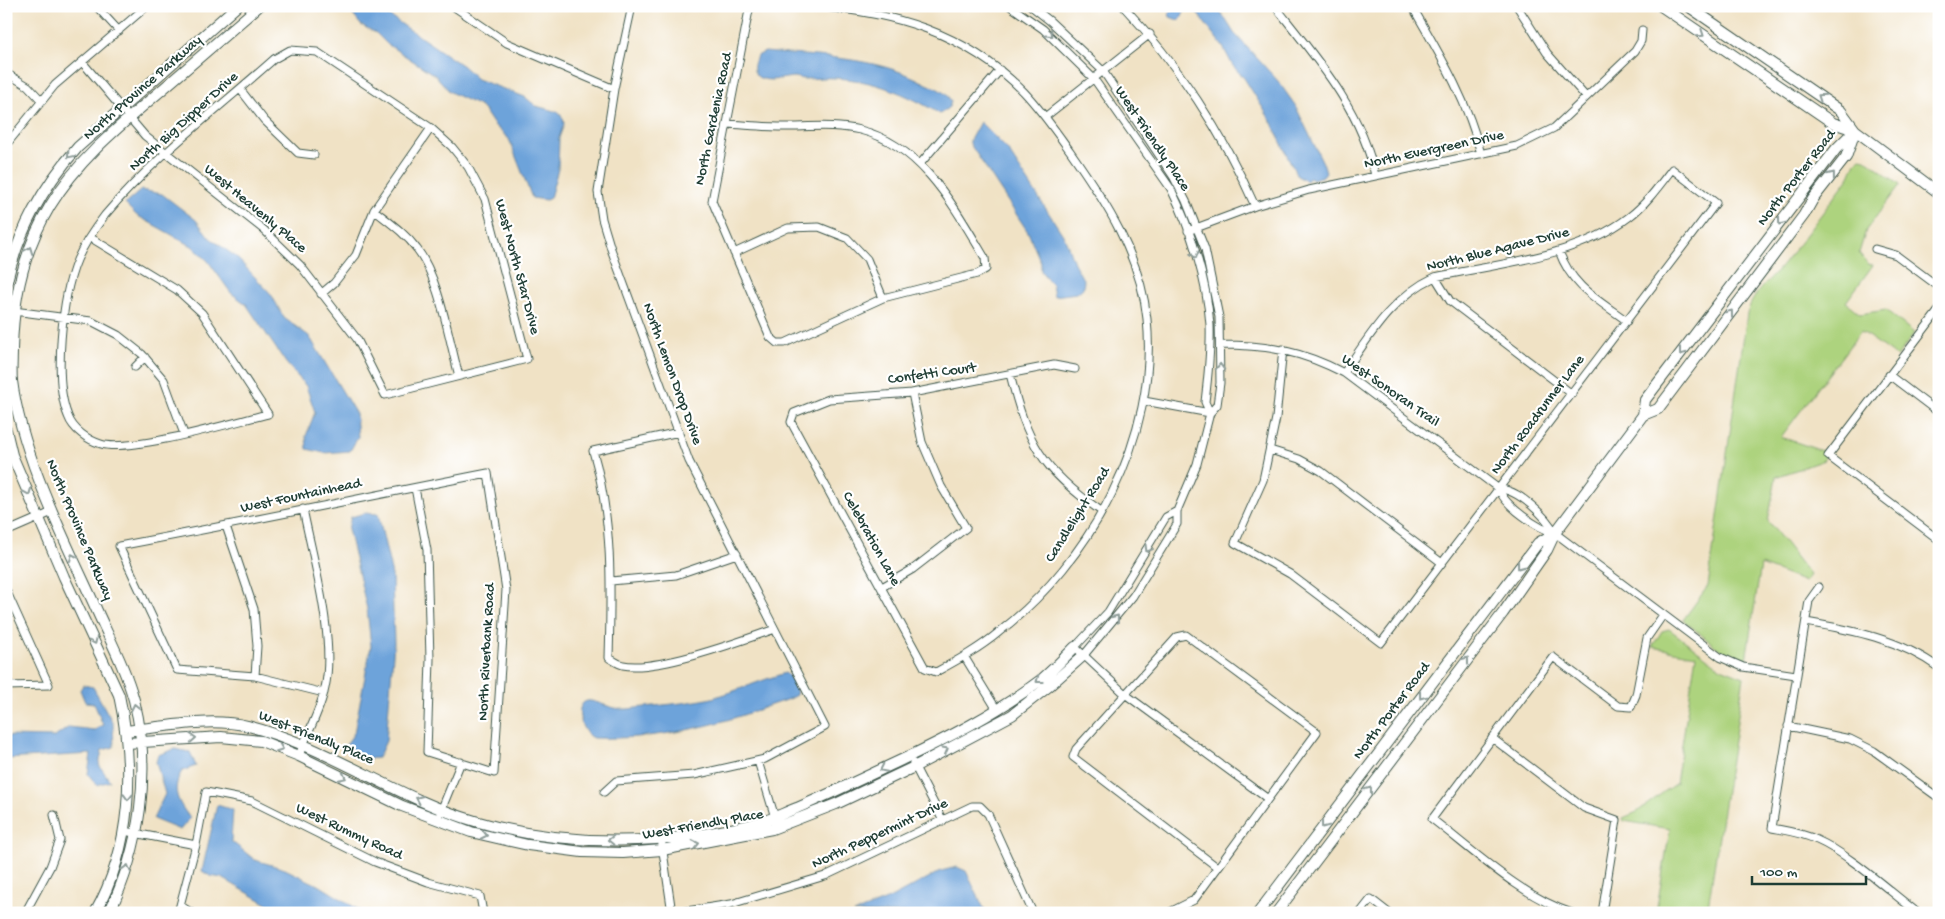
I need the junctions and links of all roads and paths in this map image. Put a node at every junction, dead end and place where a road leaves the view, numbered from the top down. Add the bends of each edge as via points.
1 (96, 6) edge
2 (147, 6) edge
3 (237, 6) edge
4 (259, 6) edge
5 (452, 6) edge
6 (632, 6) edge
7 (753, 6) edge
8 (812, 6) edge
9 (1010, 6) edge
10 (1031, 6) edge
11 (1123, 6) edge
12 (1275, 6) edge
13 (1412, 6) edge
14 (1517, 6) edge
15 (1661, 6) edge
16 (1688, 6) edge
17 (837, 7) edge
18 (1642, 30) dead end
19 (120, 31) junction
20 (1150, 34) junction
21 (317, 52) joint
22 (83, 63) junction
23 (1000, 70) junction
24 (1103, 71) junction
25 (6, 73) edge
26 (1094, 79) junction
27 (240, 89) junction
28 (614, 89) junction
29 (1586, 97) junction
30 (42, 101) junction
31 (122, 109) junction
32 (1045, 116) junction
33 (129, 118) junction
34 (727, 124) junction
35 (431, 128) junction
36 (1856, 130) junction
37 (6, 145) edge
38 (166, 152) junction
39 (314, 154) dead end
40 (1481, 154) junction
41 (920, 164) junction
42 (1374, 176) junction
43 (1939, 193) edge
44 (1716, 203) joint
45 (1255, 206) junction
46 (374, 210) junction
47 (1197, 227) junction
48 (1188, 231) junction
49 (91, 238) junction
50 (1875, 249) dead end
51 (1559, 251) junction
52 (734, 253) junction
53 (1435, 277) junction
54 (6, 285) edge
55 (1939, 287) edge
56 (321, 294) junction
57 (882, 298) junction
58 (1939, 310) edge
59 (9, 311) edge
60 (64, 316) junction
61 (1627, 321) junction
62 (1221, 345) junction
63 (1283, 349) junction
64 (145, 357) junction
65 (135, 367) dead end
66 (1075, 369) dead end
67 (1344, 373) junction
68 (1010, 374) junction
69 (1889, 375) junction
70 (459, 376) junction
71 (912, 393) junction
72 (1572, 394) junction
73 (1144, 401) junction
74 (794, 413) joint
75 (1210, 413) junction
76 (1939, 413) edge
77 (1643, 416) junction
78 (6, 430) edge
79 (679, 432) junction
80 (184, 434) junction
81 (1270, 450) junction
82 (488, 473) joint
83 (414, 488) junction
84 (1499, 489) junction
85 (303, 509) junction
86 (1101, 511) junction
87 (1177, 511) junction
88 (52, 512) junction
89 (39, 519) junction
90 (226, 526) junction
91 (6, 532) edge
92 (1554, 533) junction
93 (1939, 540) edge
94 (737, 554) junction
95 (1442, 562) junction
96 (611, 581) junction
97 (882, 587) junction
98 (1819, 587) dead end
99 (6, 590) edge
100 (1663, 615) junction
101 (1806, 622) junction
102 (775, 629) junction
103 (1075, 647) junction
104 (1084, 655) junction
105 (964, 656) junction
106 (1939, 668) edge
107 (936, 672) joint
108 (1796, 675) junction
109 (254, 676) junction
110 (6, 686) edge
111 (324, 693) junction
112 (1125, 694) junction
113 (997, 710) junction
114 (1788, 726) junction
115 (139, 730) junction
116 (125, 731) junction
117 (1492, 738) junction
118 (127, 742) junction
119 (140, 742) junction
120 (303, 746) junction
121 (299, 756) junction
122 (910, 756) junction
123 (758, 761) junction
124 (461, 762) junction
125 (914, 767) junction
126 (604, 792) dead end
127 (1939, 798) edge
128 (1268, 799) junction
129 (441, 809) junction
130 (54, 815) dead end
131 (437, 821) junction
132 (943, 821) junction
133 (776, 822) junction
134 (124, 831) junction
135 (137, 834) junction
136 (661, 838) junction
137 (196, 845) junction
138 (662, 850) junction
139 (1216, 867) junction
140 (730, 904) junction
141 (179, 909) edge
142 (1549, 909) edge
143 (25, 913) edge
144 (95, 913) edge
145 (109, 913) edge
146 (192, 913) edge
147 (483, 913) edge
148 (673, 913) edge
149 (732, 913) edge
150 (1033, 913) edge
151 (1168, 913) edge
152 (1258, 913) edge
153 (1276, 913) edge
154 (1360, 913) edge
155 (1389, 913) edge
156 (1572, 913) edge
157 (1602, 913) edge
158 (1918, 913) edge

1 - 19 street
2 - 19 street
3 - 31 street, North Province Parkway
4 - 33 street, North Province Parkway
5 - 28 street via 507,43
6 - 28 street, North Lemon Drop Drive
7 - 34 street, North Gardenia Road
8 - 17 street, Candlelight Road
9 -> 26 street, West Friendly Place via 1043,29
10 - 24 street, West Friendly Place
11 - 20 street
12 - 42 street via 1329,74 1359,127
13 - 40 street via 1451,76 1475,129
14 - 29 street via 1547,53
15 -> 36 street via 1833,123
36 -> 16 street via 1841,111
17 - 23 street, Candlelight Road via 882,14 924,26 967,46
18 - 29 street, North Evergreen Drive via 1641,41 1635,51
19 - 22 street
20 - 24 street
20 - 45 street via 1214,127 1241,173
21 - 27 street, North Big Dipper Drive via 290,50 274,59
21 - 35 street, West North Star Drive
22 - 30 street via 55,85
22 - 31 street, West Heavenly Place
23 - 32 street, Candlelight Road
23 - 41 street
24 - 26 street
24 - 47 street, West Friendly Place via 1173,176
25 - 30 street via 28,86
26 - 32 street
26 - 48 street, West Friendly Place via 1171,189
27 - 38 street, North Big Dipper Drive
27 - 39 street via 264,120 298,153
28 - 79 street, North Lemon Drop Drive via 598,192 602,219
29 - 40 street, North Evergreen Drive via 1554,128 1538,138
30 - 37 street
31 - 33 street, West Heavenly Place
31 -> 54 street, North Province Parkway via 78,147 38,199 22,232
32 - 73 street, Candlelight Road via 1095,186 1121,231 1135,268 1147,317 1148,367
33 - 38 street, West Heavenly Place
59 -> 33 street, North Province Parkway via 23,265 50,206 88,156
34 - 41 street via 861,130 892,143
34 - 52 street, North Gardenia Road via 712,201
35 - 46 street
35 - 70 street, West North Star Drive via 468,167 485,199 527,359
36 - 43 street
36 -> 77 street, North Porter Road via 1836,149 1645,400
77 -> 36 street, North Porter Road via 1658,409 1804,215 1846,157
38 - 49 street, North Big Dipper Drive via 104,216
38 - 56 street, West Heavenly Place via 264,230 300,265
40 - 42 street, North Evergreen Drive
41 - 57 street via 963,220 985,258 986,269
42 - 45 street, North Evergreen Drive
44 - 51 street, North Blue Agave Drive via 1672,169 1630,216 1592,240
44 - 61 street, North Roadrunner Lane
45 - 47 street, North Evergreen Drive
46 - 56 street via 356,255 334,284
46 - 70 street via 418,249 431,272
47 - 48 street, North Evergreen Drive
47 - 62 street, West Friendly Place via 1216,293
48 -> 75 street, West Friendly Place via 1208,308 1210,346 1205,402
49 - 60 street, North Big Dipper Drive via 77,260
49 - 80 street via 177,290 202,313 268,414
50 - 55 street via 1896,255
51 - 53 street, North Blue Agave Drive
51 - 61 street via 1573,279
52 - 57 street via 788,228 819,227 847,238 867,259
52 - 57 street, North Gardenia Road via 770,337 777,343 785,343
53 - 67 street, North Blue Agave Drive via 1417,285 1393,304
53 - 72 street via 1450,301
56 - 70 street, West Heavenly Place via 357,339 385,395
58 - 69 street
59 - 60 street
59 - 88 street, North Province Parkway via 12,379 22,426
60 - 64 street via 91,321 118,335
60 - 80 street, North Big Dipper Drive via 59,368 62,397 68,418 85,438 116,447
61 - 72 street, North Roadrunner Lane
62 - 63 street, West Sonoran Trail
75 -> 62 street, West Friendly Place via 1217,405
63 - 67 street, West Sonoran Trail via 1317,359
63 - 81 street
64 - 65 street
64 - 80 street via 164,380
66 - 68 street, Confetti Court via 1054,365
67 - 84 street, West Sonoran Trail
68 - 71 street, Confetti Court
68 - 86 street via 1020,416 1038,451 1070,489
69 - 76 street
69 - 93 street via 1828,456
71 - 74 street, Confetti Court via 830,399
71 - 97 street via 922,442 941,486 966,528 914,569
72 - 84 street, North Roadrunner Lane
73 - 75 street
73 - 86 street, Candlelight Road via 1129,454
74 - 97 street, Celebration Lane via 791,422
75 - 87 street, West Friendly Place via 1196,464
77 - 92 street, North Porter Road
78 -> 89 street, North Province Parkway via 12,455
79 - 94 street, North Lemon Drop Drive via 689,461
79 - 96 street via 593,451 601,477
81 - 95 street via 1299,459 1322,471
81 - 95 street, North Roadrunner Lane via 1263,480 1235,543 1290,574 1380,643
82 - 83 street, West Fountainhead
82 - 124 street, North Riverbank Road via 506,590 494,773
83 - 85 street, West Fountainhead
83 - 124 street via 427,550 430,659 427,752
84 - 92 street, West Sonoran Trail via 1502,497 1520,513 1542,530
84 - 92 street, West Sonoran Trail via 1508,489 1528,501 1549,521
84 - 95 street, North Roadrunner Lane
85 - 90 street, West Fountainhead
85 - 111 street via 326,631 328,663
86 - 105 street, Candlelight Road via 1051,584 999,633
87 -> 103 street, West Friendly Place via 1166,517 1108,612
104 -> 87 street, West Friendly Place via 1137,590 1177,524
88 - 89 street
115 -> 88 street, North Province Parkway via 126,675
89 - 91 street
89 -> 116 street, North Province Parkway via 119,695
90 - 109 street via 254,609 258,646
90 - 109 street, West Fountainhead via 119,546 176,670
92 - 100 street
92 -> 152 street, North Porter Road via 1538,543
153 -> 92 street, North Porter Road via 1503,613 1547,550
94 - 96 street via 676,575
94 - 102 street, North Lemon Drop Drive
96 - 102 street via 609,658 623,665 647,664 721,648
97 - 107 street, Celebration Lane via 925,668
98 - 101 street via 1809,601
99 - 110 street via 49,685
100 - 108 street via 1720,657 1743,667
100 - 117 street via 1647,638 1631,707 1618,706 1553,657
101 - 106 street via 1855,631 1900,646
101 - 108 street
102 - 123 street, North Lemon Drop Drive via 825,727
103 - 104 street
103 -> 113 street, West Friendly Place via 1044,677
104 - 112 street
125 -> 104 street, West Friendly Place via 1012,715
105 - 107 street, Candlelight Road
105 - 113 street
108 - 114 street
109 - 111 street
111 - 120 street
112 - 128 street
112 - 128 street via 1177,637 1186,635 1318,732
112 - 139 street via 1076,749 1073,757
113 - 122 street, West Friendly Place
114 - 127 street via 1850,739 1881,756
114 - 158 street via 1772,828 1818,840
115 - 116 street, West Friendly Place
115 - 119 street, North Province Parkway
115 - 120 street, West Friendly Place via 230,724 246,726
116 - 118 street, North Province Parkway
117 - 142 street via 1432,818
117 - 157 street via 1584,808 1617,820
118 - 119 street, West Friendly Place
118 -> 134 street, North Province Parkway
119 -> 121 street, West Friendly Place via 221,736 246,738
119 - 135 street, North Province Parkway
120 - 121 street
129 -> 120 street, West Friendly Place
121 -> 131 street, West Friendly Place
122 - 125 street
122 -> 133 street, West Friendly Place
123 - 126 street via 694,775 616,781
123 - 133 street
124 - 129 street
125 - 132 street
125 - 133 street, West Friendly Place via 836,804
128 - 139 street
129 - 131 street
136 -> 129 street, West Friendly Place via 584,839 530,834
130 - 143 street via 60,840 50,867
131 -> 138 street, West Friendly Place via 537,846 615,853
132 - 140 street, North Peppermint Drive via 833,873
132 - 150 street, North Peppermint Drive via 972,806 980,806 988,814
133 - 136 street, West Friendly Place
138 -> 133 street, West Friendly Place
134 - 135 street
134 - 144 street, North Province Parkway via 114,871
135 - 137 street
145 -> 135 street, North Province Parkway via 127,870
136 - 138 street
137 - 141 street
137 - 147 street, West Rummy Road via 206,792 252,801 376,862 428,882 480,896
138 - 148 street
139 - 151 street via 1194,900
140 - 148 street, North Peppermint Drive
140 - 149 street
141 - 146 street
142 - 156 street
154 - 155 street via 1371,899

